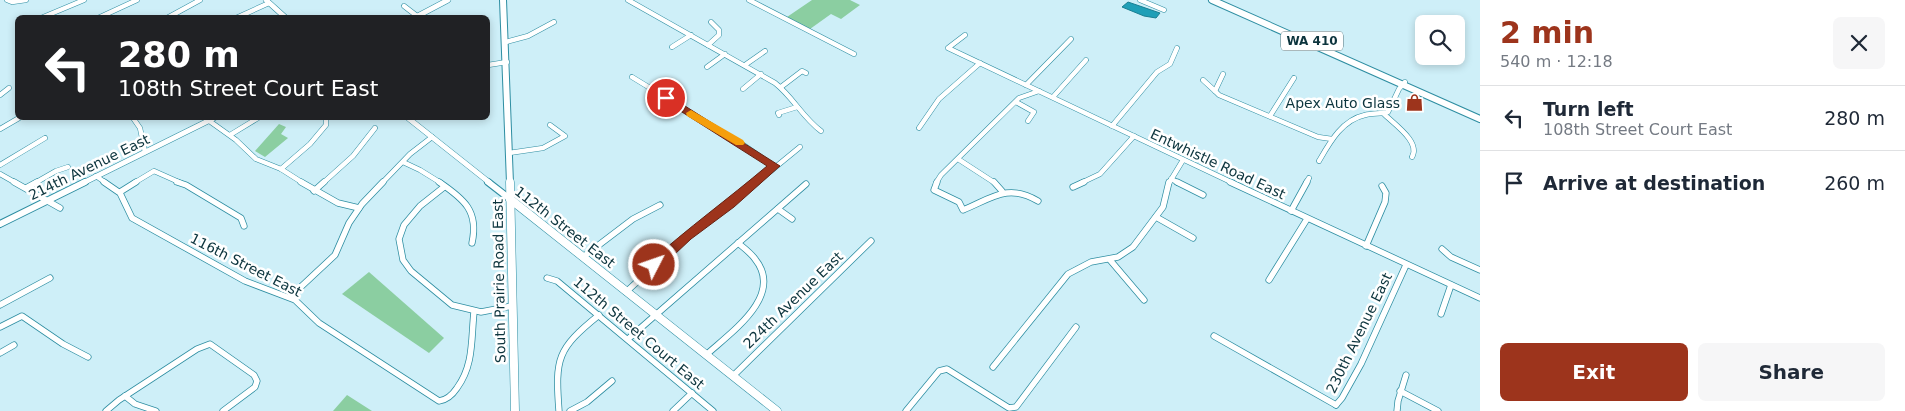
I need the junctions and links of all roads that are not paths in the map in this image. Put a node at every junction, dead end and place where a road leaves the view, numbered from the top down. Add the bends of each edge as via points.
1 (7, 0) edge
2 (26, 0) edge
3 (84, 0) edge
4 (137, 0) edge
5 (200, 0) edge
6 (448, 0) edge
7 (503, 0) edge
8 (628, 0) edge
9 (749, 0) edge
10 (1140, 0) edge
11 (1212, 0) edge
12 (1219, 0) edge
13 (267, 1) edge
14 (404, 6) dead end
15 (1164, 10) dead end
16 (48, 15) edge
17 (104, 15) edge
18 (172, 15) edge
19 (241, 15) edge
20 (283, 15) edge
21 (413, 15) edge
22 (419, 15) edge
23 (554, 22) dead end
24 (711, 22) dead end
25 (691, 35) junction
26 (964, 35) dead end
27 (1071, 39) dead end
28 (506, 42) junction
29 (708, 45) junction
30 (672, 47) dead end
31 (1178, 48) dead end
32 (765, 51) dead end
33 (725, 54) junction
34 (854, 54) dead end
35 (1086, 60) dead end
36 (508, 62) junction
37 (980, 64) junction
38 (490, 65) edge
39 (745, 65) junction
40 (707, 67) dead end
41 (806, 73) dead end
42 (761, 74) junction
43 (1222, 74) dead end
44 (632, 77) dead end
45 (1294, 78) dead end
46 (1203, 80) dead end
47 (1404, 83) junction
48 (1026, 85) junction
49 (781, 87) junction
50 (9, 88) dead end
51 (742, 89) dead end
52 (1039, 91) junction
53 (1215, 91) junction
54 (0, 95) edge
55 (1053, 97) junction
56 (1016, 102) junction
57 (796, 107) junction
58 (1384, 114) junction
59 (779, 115) dead end
60 (1270, 116) junction
61 (1480, 117) edge
62 (15, 120) edge
63 (135, 120) edge
64 (209, 120) edge
65 (212, 120) edge
66 (255, 120) edge
67 (326, 120) edge
68 (411, 120) edge
69 (1028, 121) dead end
70 (550, 125) dead end
71 (1112, 126) junction
72 (375, 128) dead end
73 (919, 128) dead end
74 (0, 129) edge
75 (821, 131) dead end
76 (230, 135) junction
77 (1134, 136) junction
78 (432, 137) junction
79 (45, 138) dead end
80 (1332, 139) junction
81 (800, 146) dead end
82 (145, 152) junction
83 (509, 153) junction
84 (1412, 158) dead end
85 (958, 159) junction
86 (1183, 160) junction
87 (1319, 161) dead end
88 (403, 162) junction
89 (0, 165) edge
90 (774, 166) junction
91 (68, 167) dead end
92 (281, 169) junction
93 (0, 174) edge
94 (96, 176) junction
95 (1171, 178) junction
96 (1309, 178) dead end
97 (510, 183) junction
98 (806, 184) dead end
99 (1382, 186) dead end
100 (444, 187) junction
101 (495, 187) junction
102 (1073, 187) dead end
103 (26, 188) junction
104 (314, 191) junction
105 (1002, 191) junction
106 (120, 192) junction
107 (1203, 194) dead end
108 (510, 199) junction
109 (47, 200) junction
110 (1038, 201) dead end
111 (660, 206) dead end
112 (60, 208) dead end
113 (359, 208) junction
114 (523, 209) junction
115 (778, 209) junction
116 (1291, 211) junction
117 (510, 215) junction
118 (1156, 218) junction
119 (792, 219) dead end
120 (1307, 219) junction
121 (0, 224) edge
122 (244, 226) dead end
123 (1193, 238) dead end
124 (871, 241) dead end
125 (472, 243) dead end
126 (738, 243) junction
127 (1366, 246) junction
128 (1442, 249) dead end
129 (583, 257) junction
130 (1110, 260) junction
131 (1406, 265) junction
132 (1480, 270) edge
133 (50, 278) dead end
134 (547, 278) dead end
135 (1269, 280) dead end
136 (1451, 285) junction
137 (626, 292) junction
138 (290, 297) junction
139 (1480, 298) edge
140 (1144, 300) dead end
141 (0, 305) edge
142 (512, 306) junction
143 (474, 312) junction
144 (1441, 314) dead end
145 (599, 315) junction
146 (656, 315) junction
147 (0, 327) edge
148 (1076, 327) dead end
149 (1214, 336) dead end
150 (628, 340) junction
151 (14, 345) dead end
152 (0, 353) edge
153 (706, 355) junction
154 (88, 357) dead end
155 (992, 367) dead end
156 (1406, 375) dead end
157 (733, 376) junction
158 (612, 381) dead end
159 (1400, 392) junction
160 (692, 393) junction
161 (124, 396) junction
162 (1336, 408) edge
163 (106, 411) edge
164 (156, 411) edge
165 (223, 411) edge
166 (516, 411) edge
167 (559, 411) edge
168 (570, 411) edge
169 (673, 411) edge
170 (713, 411) edge
171 (777, 411) edge
172 (906, 411) edge
173 (1397, 411) edge
174 (1438, 411) edge

1 - 2 street
3 - 16 street
4 - 17 street
5 - 18 street
6 - 22 street
7 - 28 main road, South Prairie Road East
8 - 25 street
9 - 34 street
10 - 15 street
11 - 47 main road, WA 410
12 - 47 main road, WA 410
13 - 19 street
13 - 20 street
14 - 21 street
23 - 28 street via 528,36
24 - 29 street via 719,30 719,35
25 - 29 street
25 - 30 street
26 - 37 street, Entwhistle Road East via 948,48
27 - 48 street
28 - 36 main road, South Prairie Road East
29 - 33 street
31 - 71 street via 1170,64 1157,72
32 - 39 street
33 - 39 street
33 - 40 street
35 - 55 street
36 - 38 street
36 - 83 main road, South Prairie Road East
37 - 48 street, Entwhistle Road East
37 - 73 street via 944,92
39 - 42 street
41 - 49 street via 802,71
42 - 49 street
42 - 51 street
43 - 53 street
44 - 90 street
45 - 60 street
46 - 53 street
47 - 58 street via 1392,107
47 - 61 main road, WA 410
48 - 52 street, Entwhistle Road East
49 - 57 street
50 - 54 street
52 - 55 street, Entwhistle Road East
52 - 56 street via 1024,95
53 - 60 street
55 - 71 street, Entwhistle Road East
56 - 69 street via 1034,112
56 - 85 street
57 - 59 street
57 - 75 street
58 - 80 street via 1364,114 1353,118
58 - 84 street via 1414,144
60 - 80 street via 1318,137
62 - 74 street
63 - 82 street via 142,128 141,143
64 - 82 street, 214th Avenue East
65 - 76 street
66 - 76 street
67 - 92 street via 326,125 310,144
68 - 78 street, 112th Street East
70 - 83 street via 565,136 543,148
71 - 77 street, Entwhistle Road East
72 - 104 street via 354,156
76 - 92 street via 251,156
77 - 86 street, Entwhistle Road East
77 - 102 street via 1100,174
78 - 88 street
78 - 101 street, 112th Street East
79 - 89 street
80 - 87 street
81 - 90 street
82 - 94 street, 214th Avenue East
83 - 97 main road, South Prairie Road East
85 - 105 street via 987,176
85 - 105 street via 937,181 934,190 960,202 964,210
86 - 95 street
86 - 116 street, Entwhistle Road East
88 - 100 street via 424,170
88 - 113 street
90 - 137 street via 687,236
91 - 103 street
92 - 104 street
93 - 103 street
94 - 106 street
94 - 109 street, 214th Avenue East
95 - 107 street
95 - 118 street via 1163,207
96 - 116 street
97 - 101 street
97 - 108 main road, South Prairie Road East
98 - 115 street
99 - 127 street via 1386,193 1385,202
100 - 125 street via 473,215
100 - 143 street via 404,225 399,239 403,260 411,271 448,302
101 - 108 street, 112th Street East
103 - 109 street
104 - 113 street via 338,203
105 - 110 street
106 - 122 street via 154,171 186,185 241,218
106 - 138 street, 116th Street East via 132,218 251,284
108 - 114 main road, 112th Street East
108 - 117 main road, South Prairie Road East
109 - 112 street
109 - 121 street, 214th Avenue East
111 - 129 street via 633,218
113 - 138 street via 334,255
114 - 117 main road
114 - 129 main road, 112th Street East
115 - 119 street
115 - 126 street
116 - 120 street, Entwhistle Road East
117 - 142 main road, South Prairie Road East
118 - 123 street
118 - 130 street via 1129,252
120 - 127 street, Entwhistle Road East
120 - 135 street
124 - 157 street, 224th Avenue East
126 - 146 street
126 - 153 street via 754,255 762,268 765,283 762,297 752,311
127 - 131 street, Entwhistle Road East
128 - 132 street via 1451,258
129 - 137 main road, 112th Street East
130 - 140 street
130 - 155 street via 1091,262 1068,274
131 - 136 street, Entwhistle Road East
131 - 162 street, 230th Avenue East
133 - 141 street
134 - 145 street, 112th Street Court East via 557,281
136 - 139 street, Entwhistle Road East
136 - 144 street
137 - 146 main road, 112th Street East
138 - 143 street, 116th Street East via 319,323 436,400 444,401 469,370
142 - 143 street
142 - 166 main road, South Prairie Road East
145 - 150 street, 112th Street Court East
145 - 167 street via 574,335 562,350 556,372
146 - 150 street
146 - 153 main road, 112th Street East
147 - 154 street via 20,316
148 - 172 street via 1016,406 1008,408 951,370 939,371
149 - 162 street
150 - 160 street, 112th Street Court East
151 - 152 street
153 - 157 main road, 112th Street East
156 - 159 street
157 - 171 main road, 112th Street East
158 - 168 street via 587,402
159 - 173 street
159 - 174 street
160 - 169 street
160 - 170 street, 112th Street Court East
161 - 163 street
161 - 164 street via 135,404
161 - 165 street via 198,348 213,345 254,375 257,382 255,387

